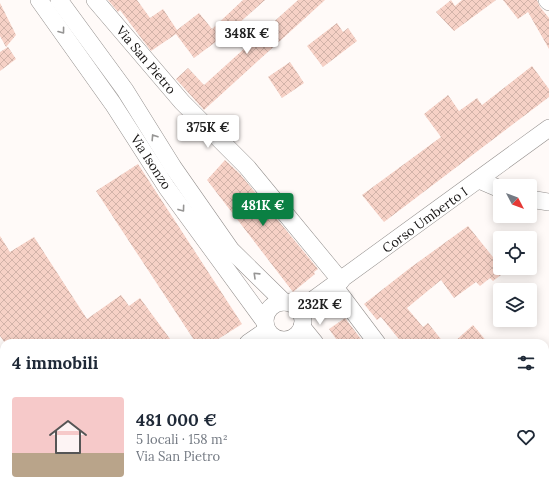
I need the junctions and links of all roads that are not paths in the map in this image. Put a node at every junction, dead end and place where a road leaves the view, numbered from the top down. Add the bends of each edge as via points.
1 (39, 0) edge
2 (59, 0) edge
3 (95, 0) edge
4 (547, 0) edge
5 (549, 2) edge
6 (549, 128) edge
7 (479, 180) junction
8 (493, 186) edge
9 (537, 200) edge
10 (549, 202) edge
11 (337, 283) junction
12 (284, 302) junction
13 (301, 318) junction
14 (266, 326) junction
15 (252, 339) edge
16 (278, 339) edge
17 (292, 339) edge
18 (313, 339) edge
19 (374, 339) edge

1 -> 14 street, Via Isonzo via 114,104 167,188
12 -> 2 street, Via Isonzo via 231,250 173,167 125,90
3 - 11 street, Via San Pietro via 182,102 247,167
4 - 5 street
6 - 7 street, Corso Umberto I
7 - 8 street
7 - 11 street, Corso Umberto I
9 - 10 street
11 - 13 street, Corso Umberto I
11 - 19 street, Via San Pietro
12 - 13 street via 295,306
12 - 14 street via 268,310
13 - 17 street via 299,332
13 - 18 street
14 - 15 street
14 - 16 street via 270,334

